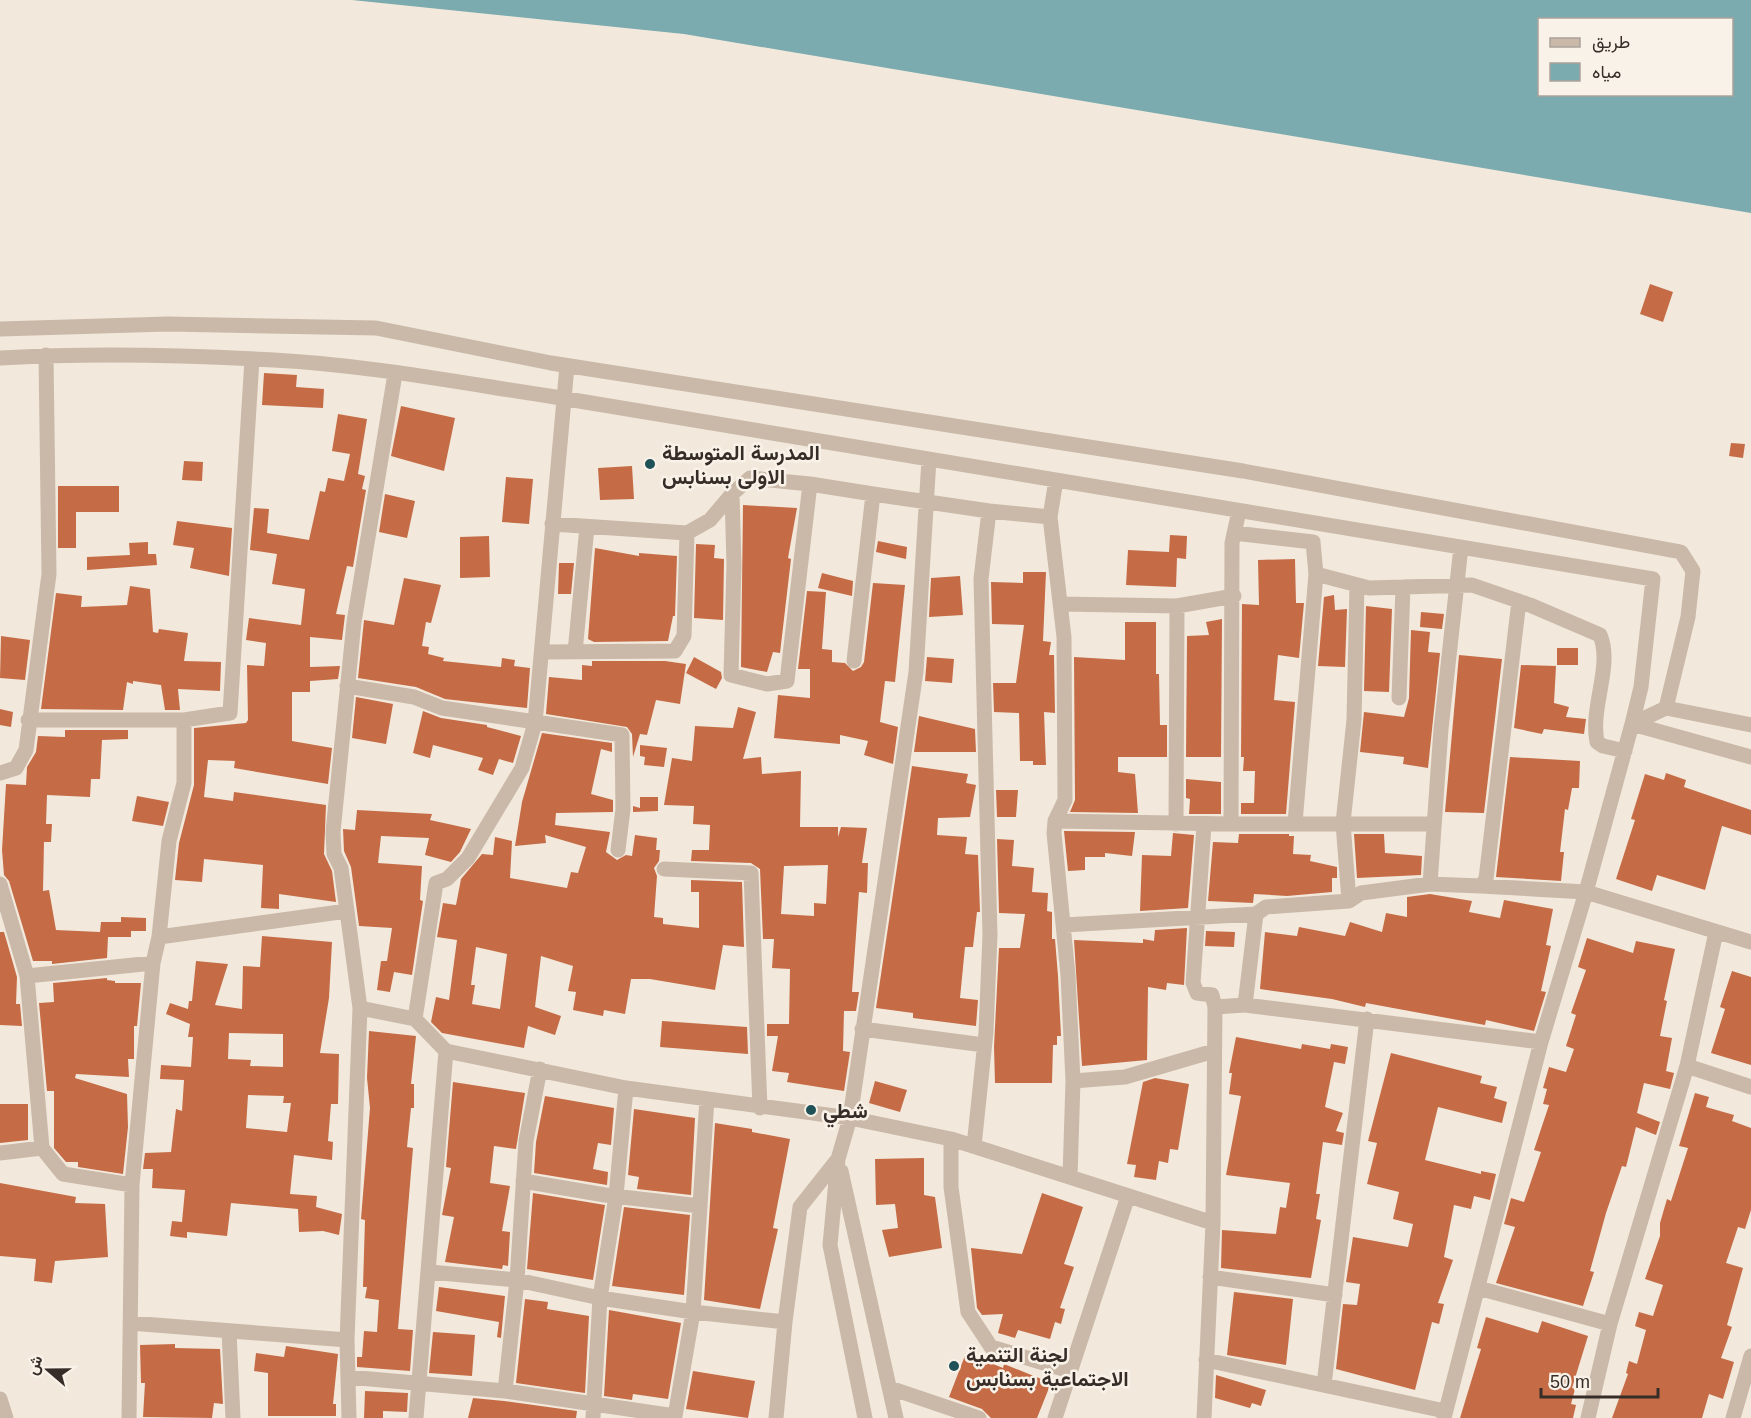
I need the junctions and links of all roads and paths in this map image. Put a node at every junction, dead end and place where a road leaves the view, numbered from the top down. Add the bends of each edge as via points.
1 (0, 329) edge
2 (46, 355) junction
3 (0, 358) edge
4 (252, 359) junction
5 (567, 366) junction
6 (395, 374) junction
7 (564, 399) junction
8 (928, 459) junction
9 (1056, 480) junction
10 (810, 484) junction
11 (732, 494) junction
12 (873, 494) junction
13 (924, 501) junction
14 (989, 511) junction
15 (1239, 511) junction
16 (1050, 517) junction
17 (552, 524) junction
18 (586, 527) junction
19 (687, 532) junction
20 (1234, 533) junction
21 (1461, 547) junction
22 (1316, 574) junction
23 (1358, 585) junction
24 (1454, 586) junction
25 (1403, 587) junction
26 (1234, 596) junction
27 (1519, 601) junction
28 (1060, 604) junction
29 (1177, 606) junction
30 (543, 652) junction
31 (575, 652) junction
32 (854, 661) dead end
33 (347, 686) junction
34 (1399, 698) dead end
35 (1666, 708) junction
36 (28, 720) junction
37 (184, 720) junction
38 (535, 723) junction
39 (1632, 724) junction
40 (1751, 724) edge
41 (1625, 751) junction
42 (1751, 757) edge
43 (0, 772) edge
44 (1055, 821) junction
45 (1295, 823) junction
46 (1343, 823) junction
47 (1176, 824) junction
48 (1231, 824) junction
49 (1434, 824) junction
50 (1204, 825) junction
51 (618, 850) dead end
52 (664, 868) dead end
53 (0, 884) edge
54 (1430, 885) junction
55 (1482, 886) junction
56 (1586, 892) junction
57 (1348, 901) junction
58 (347, 911) junction
59 (1256, 914) junction
60 (1199, 917) junction
61 (1064, 925) junction
62 (1716, 932) junction
63 (159, 937) junction
64 (1751, 942) edge
65 (153, 963) junction
66 (27, 976) junction
67 (1245, 1005) junction
68 (1215, 1007) junction
69 (360, 1008) junction
70 (415, 1019) junction
71 (1367, 1019) junction
72 (862, 1029) junction
73 (1541, 1042) junction
74 (984, 1045) junction
75 (446, 1051) junction
76 (1214, 1051) junction
77 (1687, 1066) junction
78 (540, 1069) junction
79 (1074, 1081) junction
80 (1751, 1087) edge
81 (626, 1088) junction
82 (707, 1100) junction
83 (760, 1108) junction
84 (850, 1118) junction
85 (951, 1139) junction
86 (974, 1146) junction
87 (42, 1148) junction
88 (0, 1153) edge
89 (838, 1159) junction
90 (1070, 1177) junction
91 (523, 1181) junction
92 (132, 1185) junction
93 (616, 1196) junction
94 (1128, 1196) junction
95 (700, 1206) junction
96 (1213, 1223) junction
97 (430, 1272) junction
98 (1210, 1277) junction
99 (517, 1280) junction
100 (1478, 1288) junction
101 (1335, 1295) junction
102 (600, 1298) junction
103 (693, 1312) junction
104 (785, 1322) junction
105 (130, 1323) junction
106 (1610, 1324) junction
107 (229, 1331) junction
108 (347, 1340) junction
109 (1751, 1357) edge
110 (1206, 1360) junction
111 (1070, 1371) junction
112 (348, 1377) junction
113 (418, 1382) junction
114 (1324, 1385) junction
115 (890, 1388) junction
116 (505, 1391) junction
117 (0, 1399) edge
118 (593, 1411) edge
119 (1445, 1414) edge
120 (6, 1418) edge
121 (129, 1418) edge
122 (233, 1418) edge
123 (349, 1418) edge
124 (416, 1418) edge
125 (776, 1418) edge
126 (864, 1418) edge
127 (896, 1418) edge
128 (979, 1418) edge
129 (1055, 1418) edge
130 (1204, 1418) edge
131 (1588, 1418) edge
132 (1732, 1418) edge

1 - 5 street via 168,324 376,328
2 - 3 street
2 - 4 street
2 - 36 street via 49,574
4 - 6 street
4 - 37 street via 230,713
5 - 7 street
5 - 35 street via 1243,471 1681,552 1693,571 1688,617
6 - 7 street
6 - 33 street
7 - 8 street
7 - 17 street
8 - 9 street
8 - 13 street
9 - 15 street
9 - 16 street
10 - 11 street via 750,478
10 - 11 street via 787,681 767,684 731,675
10 - 12 street
11 - 19 street via 710,520
12 - 13 street
12 - 32 street
13 - 14 street
13 - 72 street via 916,672
14 - 16 street
14 - 74 street via 981,579 990,935
15 - 20 street
15 - 21 street
16 - 28 street
17 - 18 street
17 - 30 street
18 - 19 street
18 - 31 street
19 - 31 street via 684,636 675,651
20 - 22 street via 1313,542
20 - 26 street
21 - 24 street
21 - 39 street via 1653,579 1641,687
22 - 23 street
22 - 45 street
23 - 25 street
23 - 46 street via 1354,720
24 - 25 street
24 - 27 street via 1472,585
24 - 49 street
25 - 34 street
26 - 29 street
26 - 48 street
27 - 41 street via 1600,635 1606,650 1597,698 1597,742
27 - 55 street via 1488,871
28 - 29 street
28 - 44 street via 1064,637 1065,800
29 - 47 street
30 - 31 street
30 - 38 street
33 - 38 street via 414,698 442,708
33 - 58 street via 333,832
35 - 39 street
35 - 40 street
36 - 37 street
36 - 43 street via 23,760 16,768
37 - 63 street via 184,783 169,841
38 - 51 street via 622,735 623,809
38 - 70 street via 522,768 468,858 447,879 436,883
39 - 41 street
39 - 42 street
41 - 56 street
44 - 47 street
44 - 61 street
45 - 46 street
45 - 48 street
46 - 49 street
46 - 57 street
47 - 50 street
48 - 50 street
49 - 54 street
50 - 60 street
52 - 83 street via 751,873
53 - 66 street
54 - 55 street
54 - 57 street via 1361,893
55 - 56 street
56 - 62 street
56 - 73 street
57 - 59 street via 1266,907
58 - 63 street
58 - 69 street
59 - 60 street
59 - 67 street
60 - 61 street
60 - 68 street via 1193,983 1197,993 1212,995
61 - 79 street
62 - 64 street
62 - 77 street
63 - 65 street
65 - 66 street
65 - 92 street
66 - 87 street
67 - 68 street
67 - 71 street
68 - 76 street
69 - 70 street
69 - 108 street
70 - 75 street
71 - 73 street
71 - 101 street
72 - 74 street
72 - 84 street
73 - 100 street
74 - 86 street
75 - 78 street
75 - 97 street
76 - 79 street via 1125,1077
76 - 96 street
77 - 80 street
77 - 106 street
78 - 81 street
78 - 91 street via 526,1141
79 - 90 street
81 - 82 street
81 - 93 street
82 - 83 street
82 - 95 street
83 - 84 street
84 - 85 street
84 - 89 street
85 - 86 street
85 - 111 street via 951,1187 968,1312 992,1347
86 - 90 street
87 - 88 street
87 - 92 street via 63,1174
89 - 104 street via 800,1208
89 - 115 street
89 - 126 street via 830,1245
90 - 94 street
91 - 93 street
91 - 99 street
92 - 105 street
93 - 95 street
93 - 102 street
94 - 96 street
94 - 111 street
95 - 103 street
96 - 98 street
97 - 99 street
97 - 113 street
98 - 101 street
98 - 110 street
99 - 102 street
99 - 116 street
100 - 106 street
100 - 119 street
101 - 114 street
102 - 103 street
102 - 118 street
103 - 104 street
103 - 118 street via 675,1416
104 - 125 street
105 - 107 street
105 - 121 street
106 - 131 street
107 - 108 street
107 - 122 street
108 - 112 street
109 - 132 street
110 - 114 street
110 - 130 street
111 - 129 street
112 - 113 street
112 - 123 street
113 - 116 street
113 - 124 street
114 - 119 street
115 - 127 street
115 - 128 street
116 - 118 street
117 - 120 street

